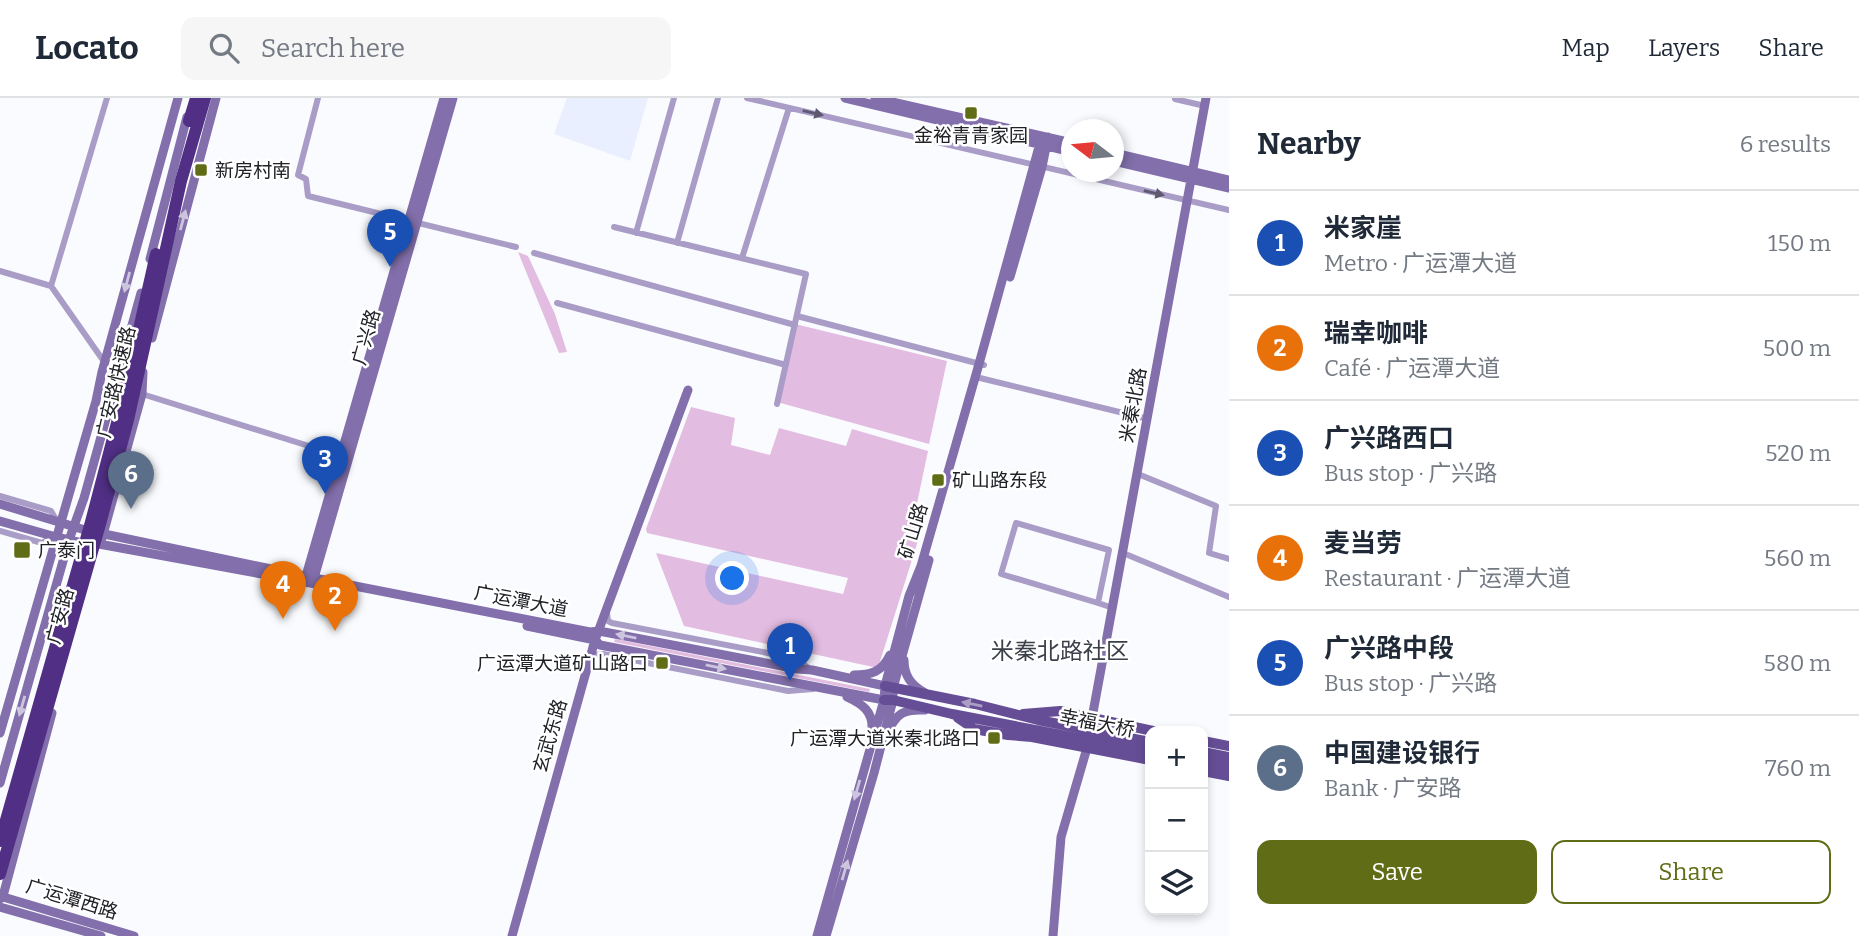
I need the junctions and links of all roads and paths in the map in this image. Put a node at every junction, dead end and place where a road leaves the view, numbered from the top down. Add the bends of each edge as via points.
1 (107, 98) edge
2 (178, 98) edge
3 (194, 98) edge
4 (203, 98) edge
5 (216, 98) edge
6 (318, 98) edge
7 (444, 98) edge
8 (453, 98) edge
9 (674, 98) edge
10 (718, 98) edge
11 (747, 98) edge
12 (845, 98) edge
13 (875, 98) edge
14 (1176, 98) edge
15 (761, 99) edge
16 (1205, 102) edge
17 (789, 108) junction
18 (210, 121) junction
19 (191, 139) junction
20 (1044, 141) junction
21 (1061, 142) edge
22 (1061, 148) edge
23 (1124, 156) edge
24 (1124, 163) edge
25 (1038, 166) junction
26 (1193, 175) junction
27 (1229, 180) edge
28 (1229, 188) edge
29 (1188, 200) junction
30 (1229, 210) edge
31 (412, 222) junction
32 (614, 227) dead end
33 (636, 233) junction
34 (677, 243) junction
35 (516, 247) dead end
36 (534, 253) dead end
37 (742, 258) junction
38 (0, 271) edge
39 (51, 286) junction
40 (557, 303) dead end
41 (797, 316) junction
42 (795, 325) junction
43 (105, 363) junction
44 (786, 365) junction
45 (982, 365) junction
46 (980, 378) junction
47 (117, 381) junction
48 (688, 390) dead end
49 (142, 394) junction
50 (96, 401) junction
51 (777, 404) dead end
52 (1148, 419) junction
53 (341, 456) junction
54 (1138, 474) junction
55 (0, 496) edge
56 (0, 504) edge
57 (0, 521) edge
58 (59, 521) junction
59 (74, 526) junction
60 (85, 530) junction
61 (0, 531) edge
62 (104, 534) junction
63 (54, 537) junction
64 (69, 540) junction
65 (82, 542) junction
66 (99, 544) junction
67 (1123, 553) junction
68 (1229, 559) edge
69 (307, 580) junction
70 (39, 597) junction
71 (1229, 597) edge
72 (609, 603) junction
73 (1098, 603) junction
74 (1113, 608) junction
75 (667, 634) junction
76 (597, 635) junction
77 (898, 638) junction
78 (689, 648) junction
79 (904, 648) junction
80 (34, 662) junction
81 (589, 663) junction
82 (812, 670) junction
83 (836, 676) junction
84 (889, 687) junction
85 (816, 688) junction
86 (836, 692) junction
87 (933, 696) junction
88 (888, 700) junction
89 (937, 710) junction
90 (952, 714) junction
91 (1015, 715) junction
92 (1092, 718) junction
93 (1037, 725) junction
94 (1145, 729) edge
95 (0, 733) edge
96 (1145, 741) edge
97 (1208, 742) edge
98 (1229, 746) edge
99 (870, 747) junction
100 (1087, 748) junction
101 (1145, 750) edge
102 (1208, 753) edge
103 (878, 754) junction
104 (1229, 757) edge
105 (1145, 759) edge
106 (1208, 763) edge
107 (1229, 767) edge
108 (1208, 772) edge
109 (1229, 776) edge
110 (0, 783) edge
111 (0, 841) edge
112 (0, 847) edge
113 (0, 874) edge
114 (1, 897) edge
115 (0, 907) edge
116 (101, 936) edge
117 (134, 936) edge
118 (512, 936) edge
119 (817, 936) edge
120 (826, 936) edge
121 (1052, 936) edge

1 - 39 street
2 -> 43 main road, 广安路
3 - 47 main road
3 - 111 highway, 广安路快速路, bridge via 123,400
4 - 19 main road
4 - 113 highway, 广安路快速路, bridge via 121,446
5 - 18 main road, 广安路
6 - 31 street via 299,175 306,179 308,196
7 - 31 main road, 广兴路
8 - 31 main road, 广兴路
9 - 33 street
10 - 34 street
11 - 15 street
12 - 20 main road
13 - 20 main road
14 - 16 street
15 - 17 street
16 - 26 main road, 米秦北路
17 -> 25 street
17 - 37 street
18 - 19 main road
49 -> 18 main road, 广安路 via 143,372
19 - 60 main road
20 - 21 main road
20 - 22 main road
20 - 25 main road, 矿山路
23 - 26 main road
24 - 26 main road
25 -> 29 street
25 - 45 main road, 矿山路
26 - 27 main road
26 - 28 main road
26 - 29 main road, 米秦北路
29 - 30 street
29 - 52 main road, 米秦北路
31 - 35 street
31 - 53 main road, 广兴路
31 - 69 main road, 广兴路
32 - 33 street
33 - 34 street
34 - 37 street
36 - 42 street
37 - 41 street via 806,274
38 - 39 street
39 - 43 street
40 - 44 street
41 - 42 street
41 - 45 street
42 - 44 street
43 - 50 main road, 广安路
44 - 51 street
45 - 46 main road, 矿山路
45 - 77 main road, 矿山路
46 - 52 street
46 - 79 main road, 矿山路
47 - 50 main road
47 - 59 main road
48 - 72 main road, 玄武东路
49 - 53 street
49 - 62 main road, 广安路
50 - 58 main road, 广安路
52 - 54 main road, 米秦北路
53 - 69 main road, 广兴路
54 - 67 main road, 米秦北路
54 - 68 street via 1216,506 1209,553
55 - 58 street via 51,511
56 - 58 main road, 广运潭大道
57 - 63 main road, 广运潭大道
58 - 59 main road, 广运潭大道
58 - 63 main road, 广安路
59 - 60 main road, 广运潭大道
59 - 64 main road
60 - 62 main road, 广运潭大道
60 - 65 main road
61 - 63 street via 42,543
62 - 66 main road, 广安路
62 - 69 main road, 广运潭大道
63 - 64 main road, 广运潭大道
63 - 70 main road, 广安路
64 - 65 main road, 广运潭大道
64 - 80 main road
65 - 66 main road, 广运潭大道
65 - 112 main road
66 - 69 main road, 广运潭大道
66 - 114 main road, 广安路
67 - 71 street
67 - 74 main road, 米秦北路
69 - 76 main road, 广运潭大道
70 - 80 main road
70 - 95 main road, 广安路
72 - 75 street via 610,622
72 - 76 main road, 玄武东路
73 - 73 street via 1001,574 1016,523 1109,550
73 - 74 street
74 - 92 main road, 米秦北路
75 - 78 street
75 - 82 street via 794,658
78 -> 76 main road, 广运潭大道
76 - 81 main road, 玄武东路
76 -> 85 main road, 广运潭大道 via 600,645
77 - 83 main road via 880,670
77 - 84 main road, 矿山路
78 - 82 main road, 广运潭大道
79 - 84 main road, 矿山路
79 - 87 main road via 907,677
80 -> 110 main road
81 - 85 street via 603,654 788,691
81 - 118 main road, 玄武东路
82 - 83 main road, 广运潭大道
83 - 84 main road, 广运潭大道
84 - 87 main road, 广运潭大道
84 - 88 main road, 矿山路
85 - 86 main road, 广运潭大道
86 - 88 main road, 广运潭大道
86 - 99 main road via 868,711 873,724
91 -> 87 main road, 广运潭大道
88 - 89 main road, 广运潭大道
88 - 99 main road, 矿山路
88 - 103 main road, 矿山路
89 - 90 main road, 广运潭大道
89 - 103 main road via 910,710 899,715
90 - 93 main road, 广运潭大道
90 - 100 main road via 974,729
91 - 92 main road via 1060,711
91 - 93 main road, 广运潭大道
92 - 94 main road
93 - 96 main road, 幸福大桥
93 - 101 main road, 幸福大桥
97 - 98 main road
99 -> 119 main road, 矿山路
100 - 105 main road
100 - 121 main road via 1061,837
102 - 104 main road
120 -> 103 main road, 矿山路
106 - 107 main road
108 - 109 main road
114 - 117 main road, 广运潭西路
115 - 116 main road, 广运潭西路

